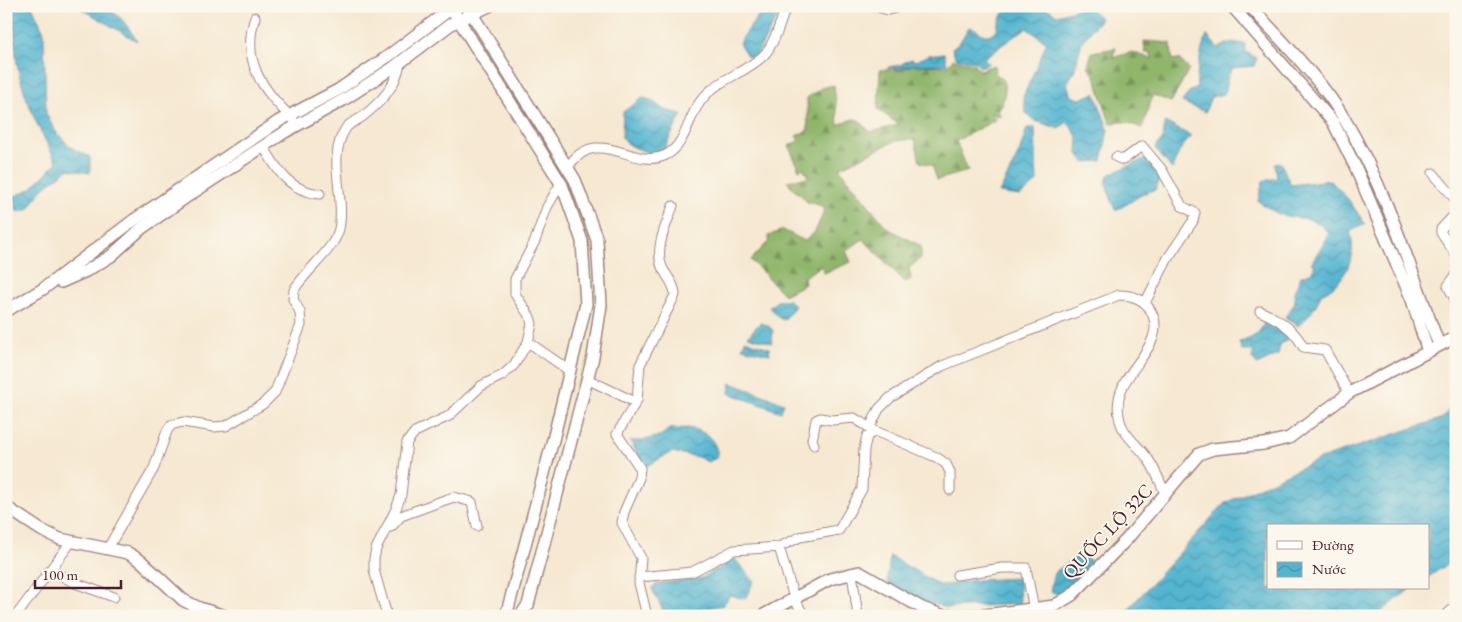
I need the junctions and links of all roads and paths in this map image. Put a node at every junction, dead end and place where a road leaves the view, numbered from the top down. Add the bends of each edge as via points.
1 (489, 6) edge
2 (875, 6) edge
3 (903, 6) edge
4 (1232, 6) edge
5 (454, 7) edge
6 (787, 7) edge
7 (1252, 8) edge
8 (469, 10) edge
9 (255, 17) dead end
10 (1242, 17) junction
11 (460, 20) junction
12 (400, 63) junction
13 (290, 116) junction
14 (299, 124) junction
15 (263, 146) junction
16 (1116, 157) dead end
17 (568, 167) junction
18 (1433, 173) dead end
19 (561, 182) junction
20 (320, 194) dead end
21 (1456, 200) edge
22 (673, 206) dead end
23 (1456, 213) edge
24 (1456, 255) edge
25 (1456, 274) edge
26 (43, 290) junction
27 (1456, 300) edge
28 (1144, 303) junction
29 (1260, 310) dead end
30 (6, 311) edge
31 (1456, 337) edge
32 (528, 342) junction
33 (1439, 346) junction
34 (1428, 352) junction
35 (570, 371) junction
36 (587, 379) junction
37 (1349, 393) junction
38 (636, 402) junction
39 (820, 407) dead end
40 (820, 418) junction
41 (874, 431) junction
42 (814, 445) dead end
43 (950, 490) dead end
44 (1165, 493) junction
45 (6, 507) edge
46 (477, 526) dead end
47 (384, 534) junction
48 (71, 542) junction
49 (780, 547) junction
50 (108, 548) junction
51 (51, 570) junction
52 (852, 573) junction
53 (957, 575) dead end
54 (639, 577) junction
55 (114, 597) dead end
56 (794, 598) junction
57 (1456, 606) edge
58 (1034, 610) junction
59 (16, 616) edge
60 (225, 616) edge
61 (387, 616) edge
62 (506, 616) edge
63 (520, 616) edge
64 (647, 616) edge
65 (762, 616) edge
66 (804, 616) edge
67 (858, 616) edge
68 (1445, 616) edge

1 - 8 main road
2 - 3 street via 888,10
4 - 10 main road
5 - 11 main road
5 - 13 main road via 338,90
6 - 17 street via 767,51 704,97 679,143 670,153 650,159 616,149 599,148 579,155
7 - 10 main road
7 - 33 main road via 1345,119 1370,166
8 - 11 main road
8 - 17 main road
9 - 13 street via 250,46 257,76
10 - 34 main road via 1333,122 1412,300
11 - 12 main road
11 - 19 main road
12 - 14 main road
12 - 50 street via 390,90 360,119 346,126 337,157 339,229 335,240 294,290 293,299 300,312 301,325 275,392 263,404 226,426 183,422 171,425 154,468
13 - 14 street
13 - 26 main road via 170,195
14 - 15 main road
15 - 20 street via 283,178 301,190
15 - 26 main road via 142,228 111,256
16 - 28 street via 1122,160 1142,146 1162,170 1182,206 1195,213 1193,222 1168,258
17 - 36 main road via 576,180 597,240 601,306
18 - 21 street
19 - 32 street via 514,279 515,294 531,319
19 - 35 main road via 582,241 586,304
22 - 38 street via 660,255 662,267 674,286 674,295 640,365
23 - 24 street via 1441,233
25 - 27 street via 1448,286
26 - 30 main road
28 - 41 street via 1134,296 1119,296 942,366 890,398 875,415 870,427
28 - 44 street via 1153,314 1155,330 1144,356 1123,386 1119,416 1126,434 1149,460
29 - 37 street via 1288,326 1303,347 1325,350
31 - 33 main road, QUỐC LỘ 32C
32 - 35 street
32 - 47 street via 507,373 481,386 449,416 409,438 401,495
33 - 34 main road, QUỐC LỘ 32C
34 - 37 main road, QUỐC LỘ 32C
35 - 62 main road
36 - 38 street
36 - 63 main road via 528,605
37 - 44 main road, QUỐC LỘ 32C via 1282,441 1213,449 1199,454
38 - 54 street via 617,434 640,468 640,478 622,520 640,558
39 - 40 street
40 - 41 street via 854,418
40 - 42 street via 816,420
41 - 43 street via 941,460 950,472
41 - 49 street via 867,436 864,449 862,489 839,530 800,537
44 - 58 main road, QUỐC LỘ 32C via 1142,523 1072,595 1054,606
45 - 48 main road via 48,534
46 - 47 street via 474,504 454,498 401,516
47 - 61 street via 374,553 373,565
48 - 50 main road
48 - 51 street
49 - 54 street via 734,550 692,572
49 - 56 street
50 - 60 main road via 135,557 190,604
51 - 55 street
51 - 59 street
52 - 56 main road via 830,579
52 - 58 main road, QUỐC LỘ 32C via 863,575 922,608 944,616
52 - 67 street
53 - 58 street via 1026,568
54 - 64 street
56 - 65 main road
56 - 66 street
57 - 68 street

